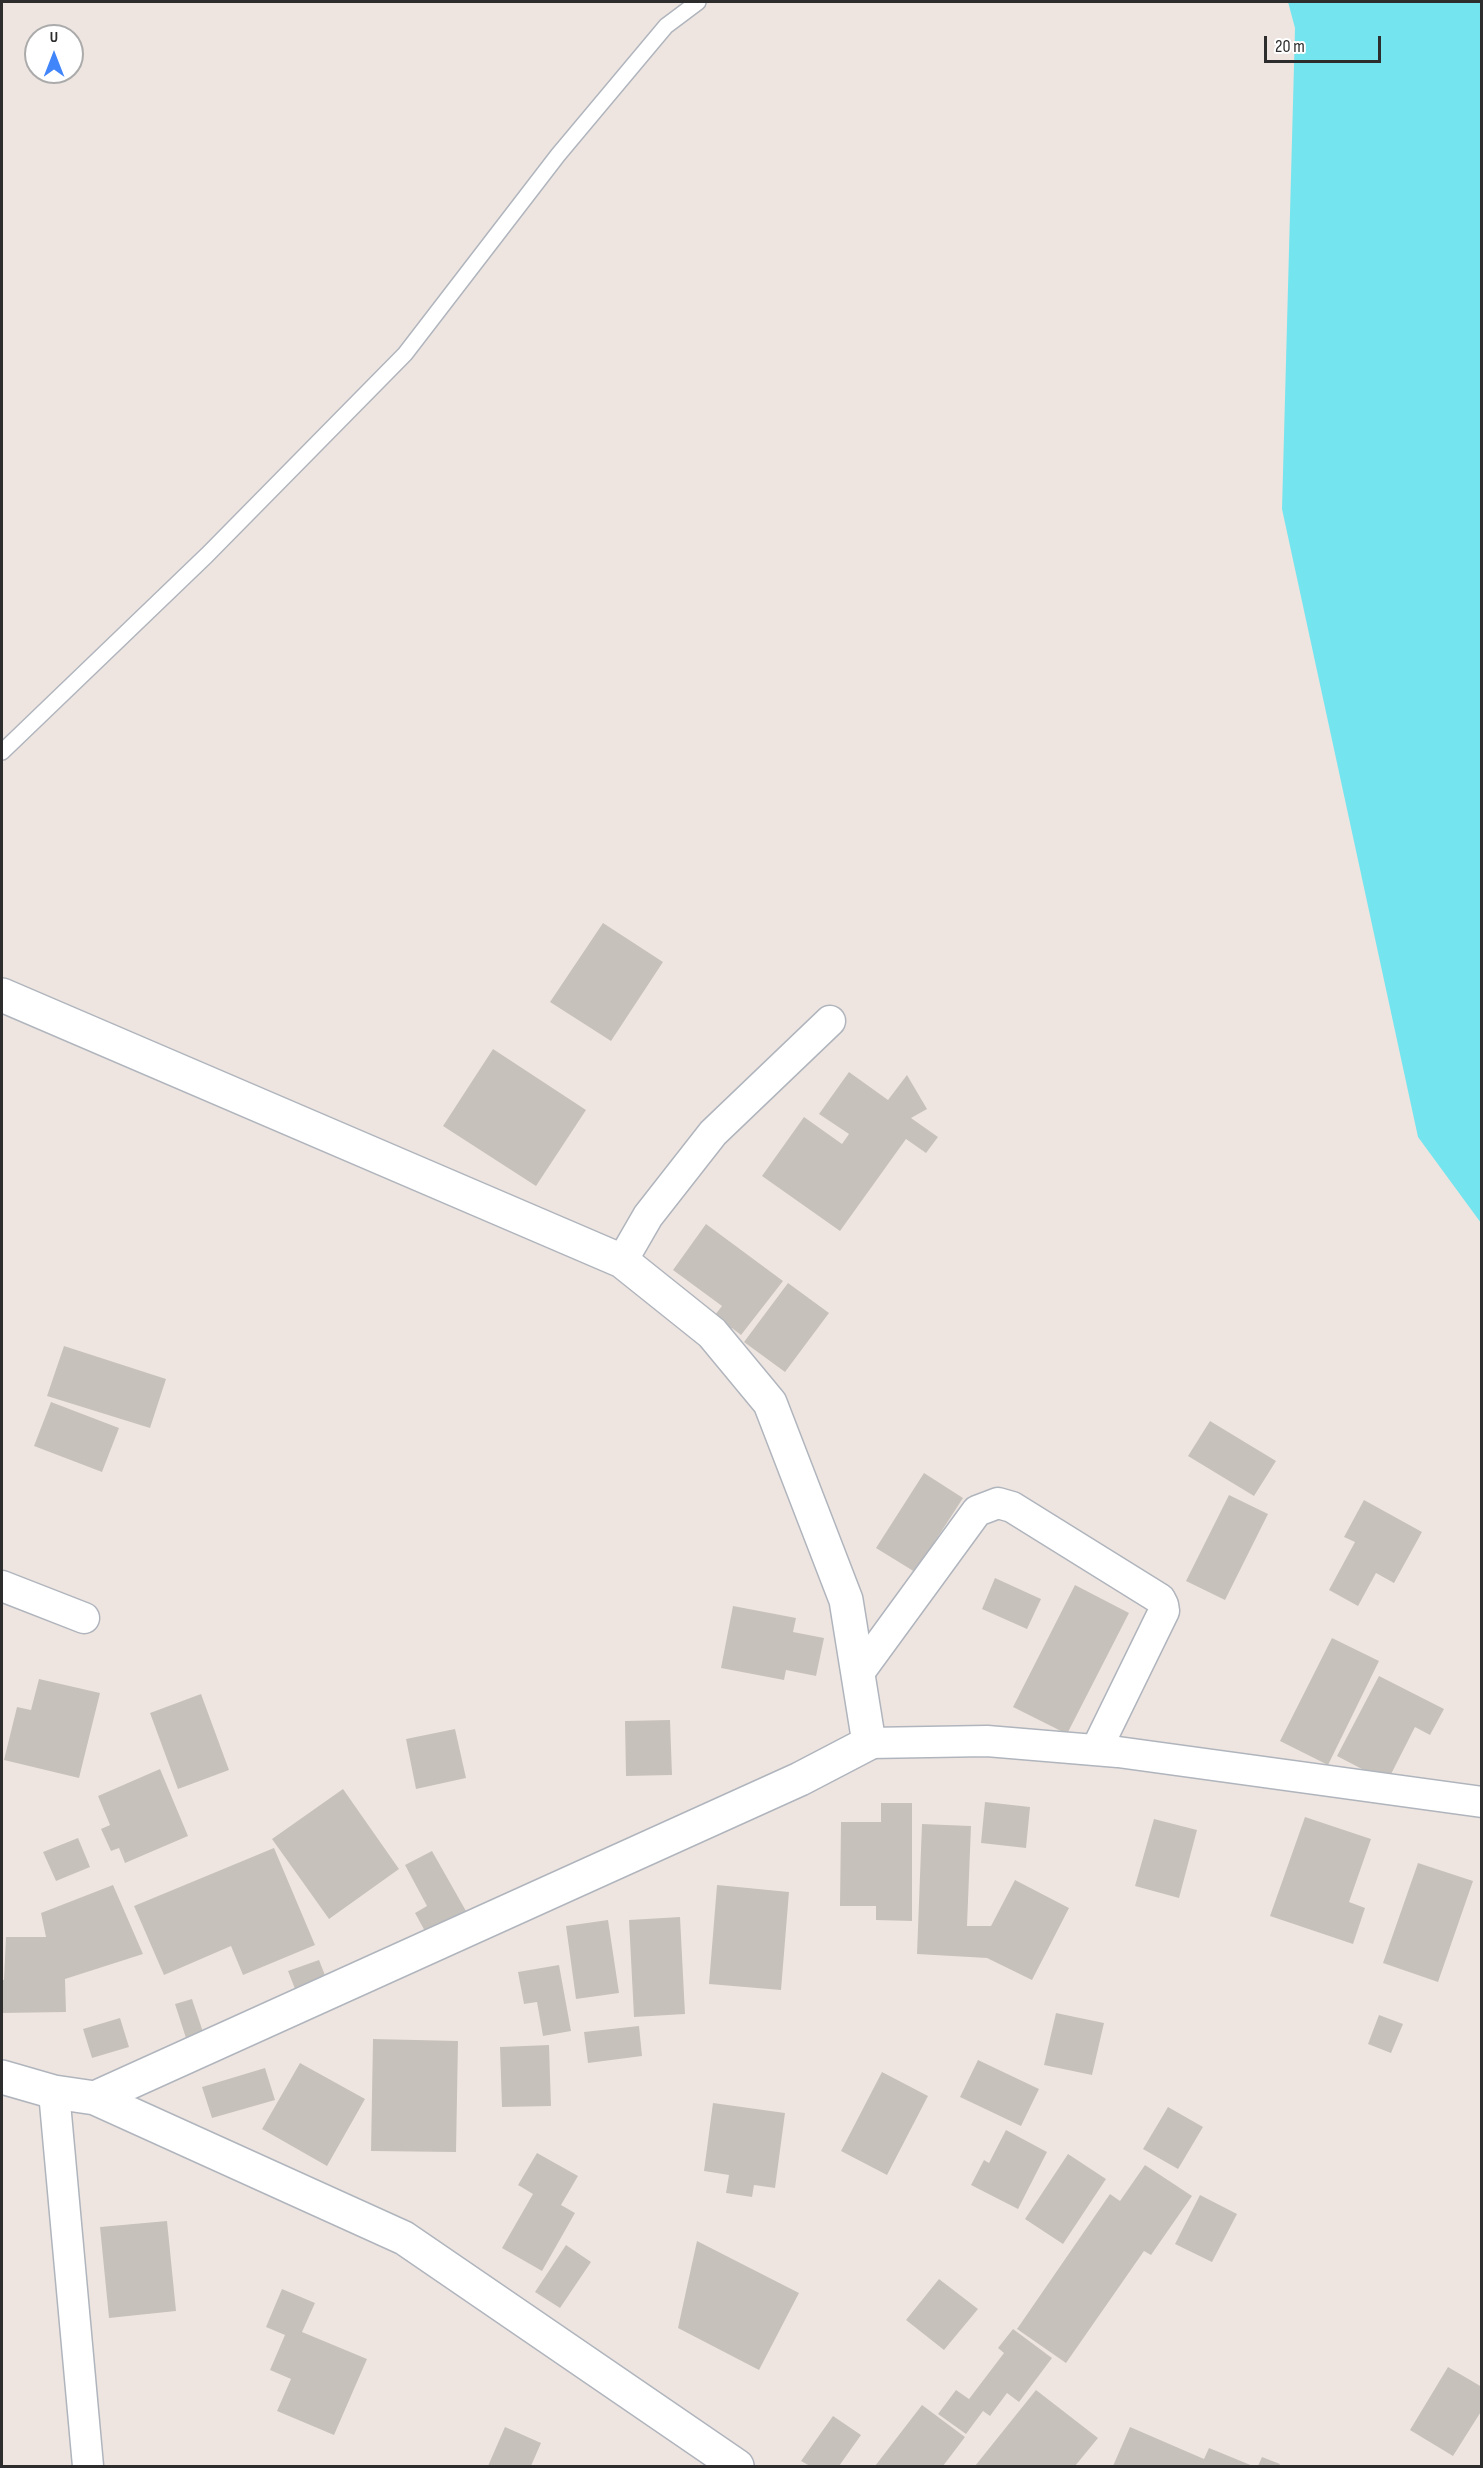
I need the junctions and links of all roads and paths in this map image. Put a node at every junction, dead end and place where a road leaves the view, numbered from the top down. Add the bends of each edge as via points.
1 (698, 2) edge
2 (2, 752) edge
3 (2, 995) edge
4 (830, 1021) dead end
5 (622, 1261) junction
6 (2, 1586) edge
7 (84, 1618) dead end
8 (858, 1674) junction
9 (869, 1743) junction
10 (1096, 1750) junction
11 (1482, 1802) edge
12 (2, 2077) edge
13 (54, 2092) junction
14 (95, 2098) junction
15 (88, 2466) edge
16 (737, 2466) edge

1 - 2 lane via 666,26 558,155 405,354 207,555
3 - 5 street
4 - 5 street via 713,1133 648,1216
5 - 8 street via 712,1333 770,1403 846,1600
6 - 7 street
8 - 9 street
8 - 10 street via 977,1510 998,1503 1011,1507 1164,1605
9 - 10 street via 987,1741
9 - 14 street via 800,1779
10 - 11 street
12 - 13 street
13 - 14 street
13 - 15 street
14 - 16 street via 404,2238

